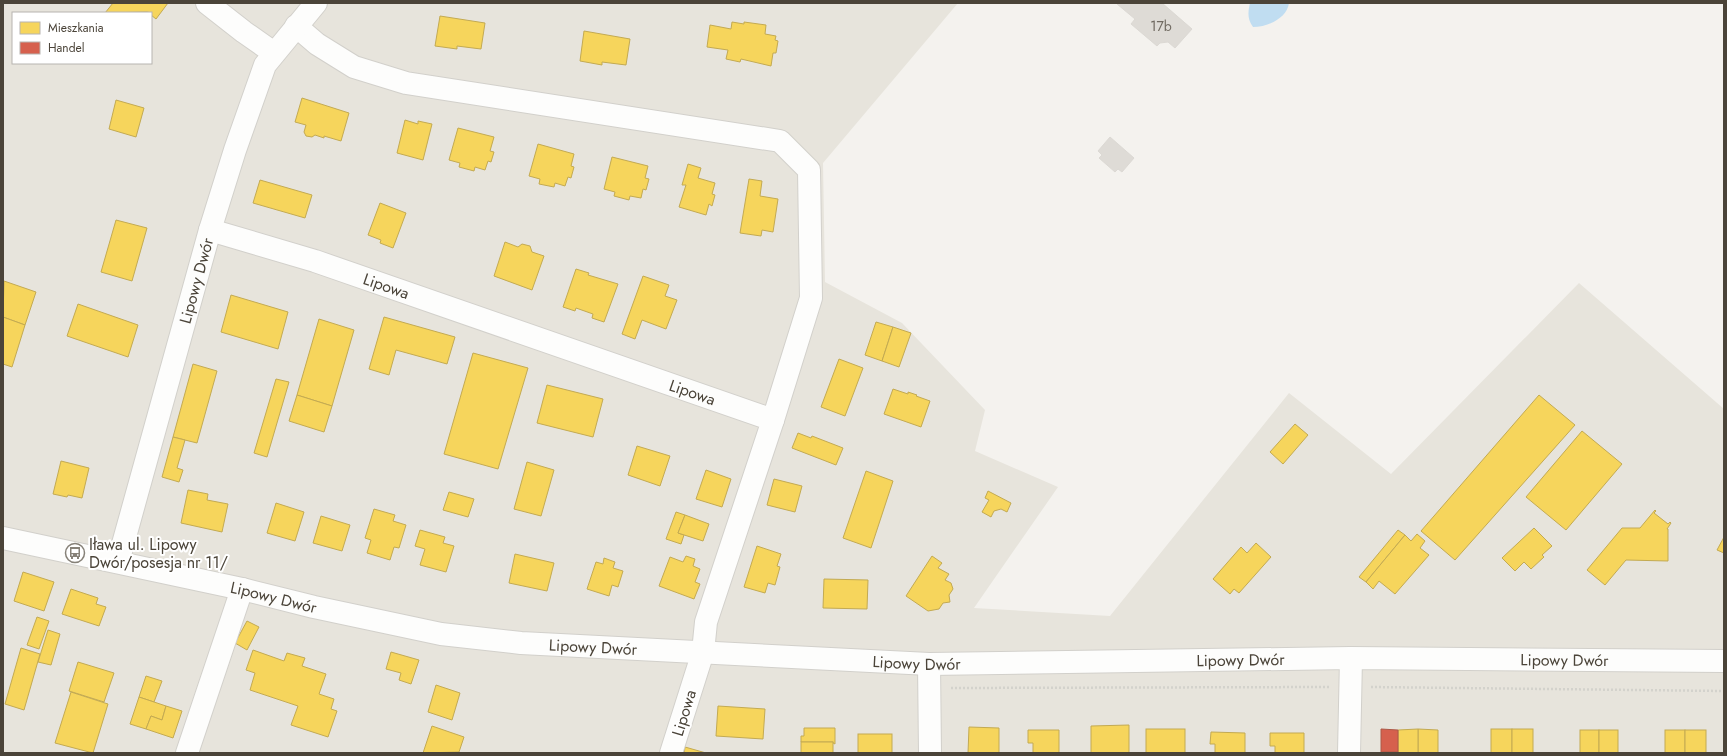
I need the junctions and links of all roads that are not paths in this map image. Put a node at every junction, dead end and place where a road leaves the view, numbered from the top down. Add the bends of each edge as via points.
1 (207, 3) edge
2 (316, 3) edge
3 (296, 26) junction
4 (274, 53) junction
5 (210, 230) junction
6 (773, 420) junction
7 (3, 538) edge
8 (118, 562) junction
9 (242, 589) junction
10 (703, 652) junction
11 (1351, 658) junction
12 (1724, 661) edge
13 (929, 664) junction
14 (187, 753) edge
15 (671, 753) edge
16 (930, 753) edge
17 (1349, 753) edge

1 - 4 street
2 - 3 street
3 - 4 street
3 - 6 street, Lipowa via 317,44 354,67 406,83 780,141 809,170 811,298
4 - 5 street via 265,66
5 - 6 street, Lipowa via 315,261
5 - 8 street, Lipowy Dwór
6 - 10 street, Lipowa via 706,622
7 - 8 street, Lipowy Dwór
8 - 9 street, Lipowy Dwór
9 - 10 street, Lipowy Dwór via 441,634 521,643
9 - 14 street
10 - 13 street, Lipowy Dwór
10 - 15 street, Lipowa
11 - 12 street, Lipowy Dwór
11 - 13 street, Lipowy Dwór
11 - 17 street
13 - 16 street

